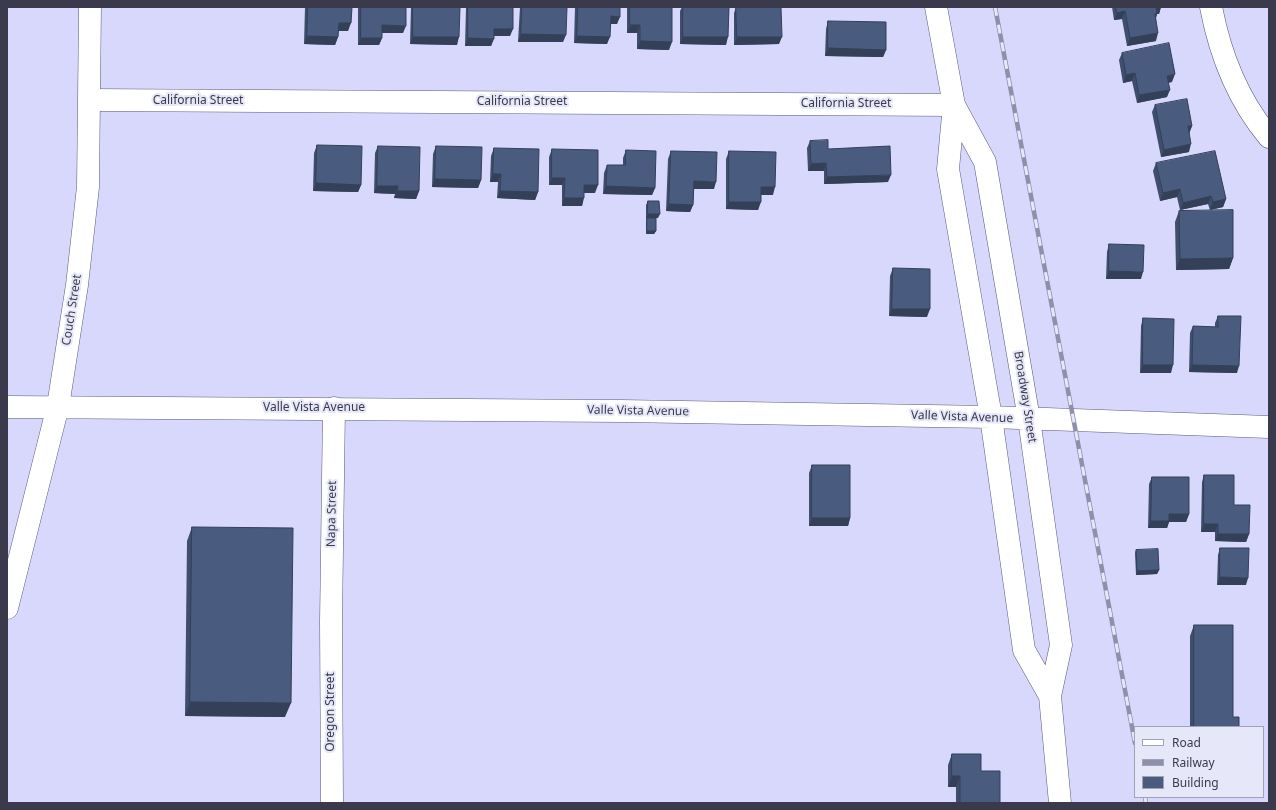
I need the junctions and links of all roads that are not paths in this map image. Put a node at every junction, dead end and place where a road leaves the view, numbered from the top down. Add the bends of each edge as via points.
1 (90, 7) edge
2 (936, 7) edge
3 (1211, 7) edge
4 (90, 100) junction
5 (954, 105) junction
6 (1269, 137) edge
7 (58, 406) junction
8 (7, 407) edge
9 (334, 408) junction
10 (991, 417) junction
11 (1029, 419) junction
12 (1269, 427) edge
13 (7, 608) edge
14 (331, 621) joint
15 (1050, 696) junction
16 (332, 803) edge
17 (1060, 803) edge

1 - 4 street, Couch Street
2 - 5 street, Broadway Street
3 - 6 street via 1217,38 1239,93
4 - 5 street, California Street
4 - 7 street, Couch Street via 88,187 77,285
5 - 10 street, Broadway Street via 948,169
5 - 11 street, Broadway Street via 985,162
7 - 8 street, Valle Vista Avenue
7 - 9 street, Valle Vista Avenue
7 - 13 street, Couch Street
9 - 10 street, Valle Vista Avenue
9 - 14 street, Napa Street
10 - 11 street, Valle Vista Avenue
10 - 15 street, Broadway Street via 1024,650
11 - 12 street, Valle Vista Avenue
11 - 15 street, Broadway Street via 1061,645
14 - 16 street, Oregon Street
15 - 17 street, Broadway Street

